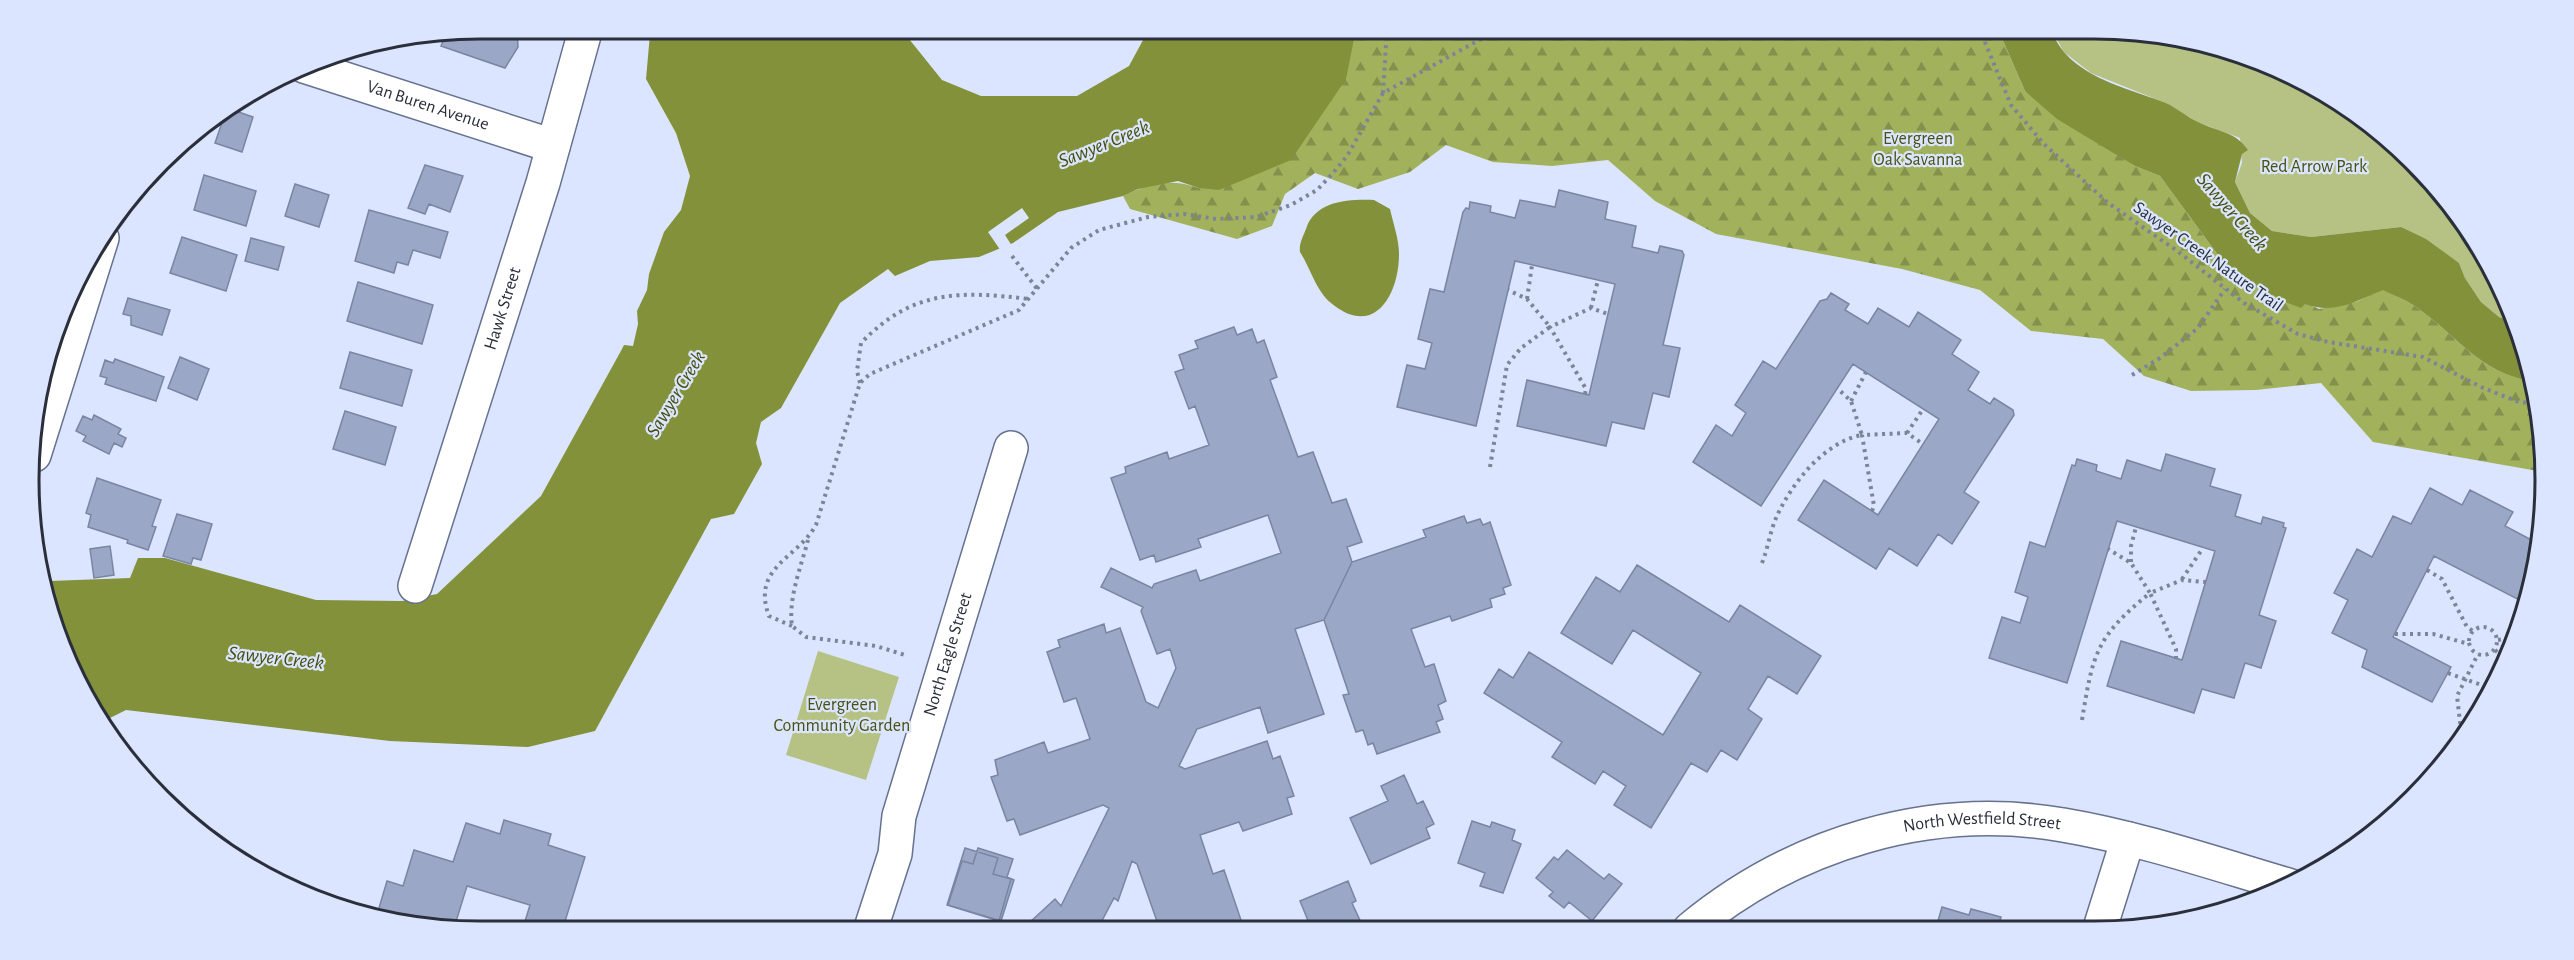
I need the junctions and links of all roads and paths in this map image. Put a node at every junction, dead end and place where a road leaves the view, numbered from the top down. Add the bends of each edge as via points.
1 (583, 39) edge
2 (1386, 39) edge
3 (1481, 39) edge
4 (1984, 39) edge
5 (318, 70) edge
6 (1383, 93) junction
7 (554, 146) junction
8 (1012, 256) dead end
9 (1532, 265) dead end
10 (92, 270) edge
11 (1598, 280) dead end
12 (2225, 289) junction
13 (1038, 290) junction
14 (1508, 290) dead end
15 (1527, 298) junction
16 (1030, 299) junction
17 (1590, 308) junction
18 (1608, 314) dead end
19 (1550, 327) junction
20 (1866, 372) dead end
21 (2132, 375) dead end
22 (860, 383) junction
23 (1837, 388) dead end
24 (1585, 394) dead end
25 (1851, 401) junction
26 (2528, 403) edge
27 (1923, 409) dead end
28 (42, 428) edge
29 (1907, 433) junction
30 (1862, 435) junction
31 (1923, 444) dead end
32 (1011, 448) dead end
33 (1490, 467) dead end
34 (1872, 511) dead end
35 (2136, 527) dead end
36 (808, 539) junction
37 (2203, 548) dead end
38 (2108, 549) dead end
39 (1762, 563) dead end
40 (2131, 563) junction
41 (2427, 570) dead end
42 (2182, 580) junction
43 (2206, 582) dead end
44 (415, 586) dead end
45 (2150, 593) junction
46 (792, 626) junction
47 (2473, 631) junction
48 (2395, 634) dead end
49 (2505, 639) edge
50 (2498, 640) junction
51 (2469, 644) junction
52 (2495, 650) junction
53 (2478, 654) junction
54 (2499, 654) edge
55 (908, 656) dead end
56 (2176, 659) dead end
57 (2448, 673) dead end
58 (2465, 679) junction
59 (2484, 686) dead end
60 (2082, 720) dead end
61 (2460, 726) edge
62 (2128, 839) junction
63 (2276, 882) edge
64 (873, 921) edge
65 (1701, 921) edge
66 (2102, 921) edge

1 - 7 street, Hawk Street
2 - 6 path
3 - 6 path
4 - 12 path, Sawyer Creek Nature Trail via 2011,105 2044,144 2108,203
5 - 7 street, Van Buren Avenue
6 - 13 path via 1347,156 1317,190 1291,205 1256,217 1216,219 1184,214 1148,217 1099,230 1071,248
7 - 44 street, Hawk Street
8 - 13 path
9 - 15 path
10 - 28 street
11 - 17 path
12 - 21 path via 2198,328
12 - 26 path, Sawyer Creek Nature Trail via 2298,334 2423,357 2481,387
13 - 16 path
14 - 15 path
15 - 19 path
16 - 22 path via 1006,318 885,366
16 - 22 path via 970,293 939,296 915,305 861,344 857,371
17 - 18 path
17 - 19 path
19 - 24 path via 1586,389
19 - 33 path via 1521,348 1507,365
20 - 25 path
22 - 36 path via 828,491
23 - 25 path
25 - 30 path
27 - 29 path
29 - 30 path
29 - 31 path
30 - 34 path
30 - 39 path via 1830,450 1802,477 1775,520
32 - 64 street, North Eagle Street via 899,816 895,854
35 - 40 path
36 - 46 path via 792,605
36 - 46 path via 786,556 766,580 764,603 769,616
37 - 42 path
38 - 40 path
40 - 45 path
41 - 47 path via 2442,579 2467,627
42 - 43 path
42 - 45 path
45 - 56 path via 2176,650
45 - 60 path via 2103,639 2092,667
46 - 55 path via 806,637 876,646
47 - 50 path via 2487,627
47 - 51 path
48 - 51 path via 2433,634
49 - 50 path
50 - 52 path
51 - 53 path
52 - 53 path
52 - 54 path
53 - 58 path
57 - 58 path
58 - 59 path
58 - 61 path via 2457,696
62 - 63 street, North Westfield Street
62 - 65 street, North Westfield Street via 2024,820 1944,820 1905,826 1866,835 1792,862
62 - 66 street

